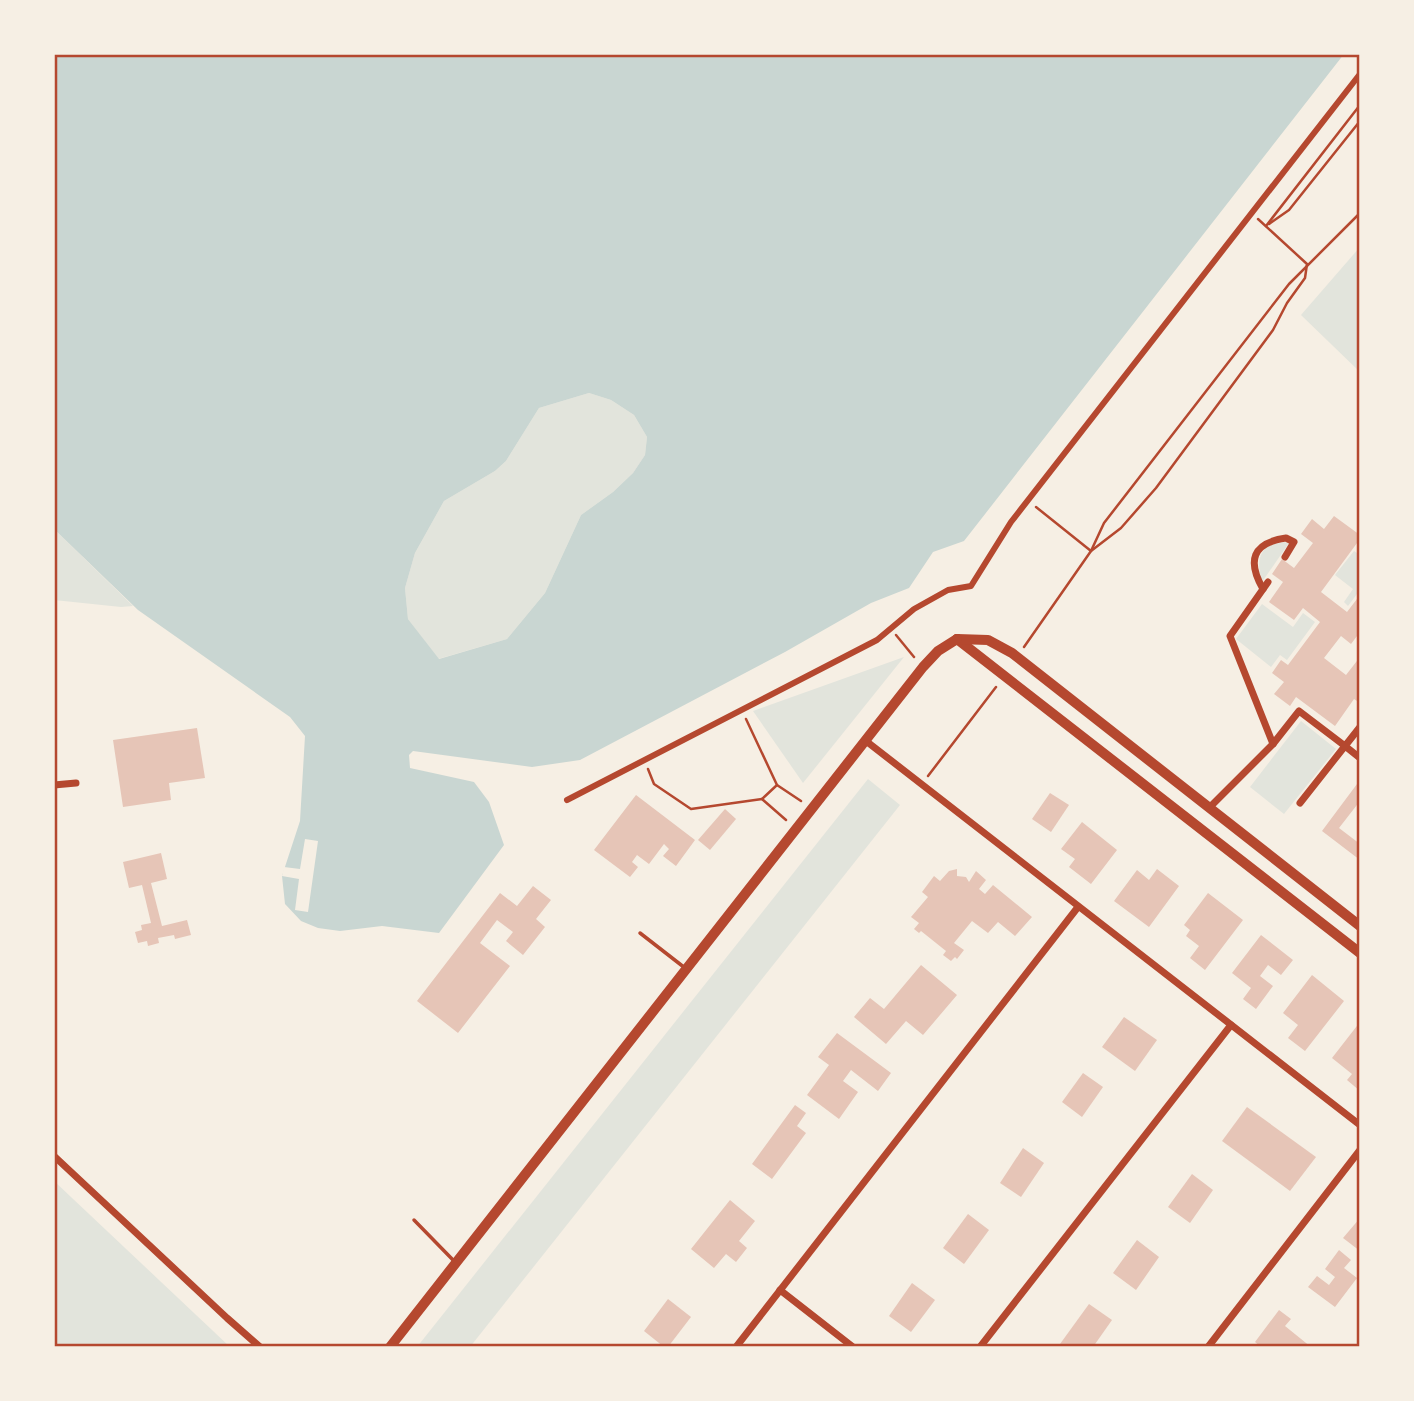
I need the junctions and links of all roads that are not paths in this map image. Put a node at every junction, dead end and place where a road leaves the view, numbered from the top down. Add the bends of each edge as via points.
1 (1360, 74) edge
2 (1285, 557) dead end
3 (1268, 582) dead end
4 (1263, 589) junction
5 (957, 639) junction
6 (1360, 727) edge
7 (866, 741) junction
8 (1273, 744) junction
9 (1345, 746) junction
10 (1360, 758) edge
11 (76, 783) dead end
12 (54, 785) edge
13 (567, 800) dead end
14 (1300, 803) dead end
15 (1209, 808) junction
16 (1078, 907) junction
17 (1360, 926) edge
18 (640, 933) dead end
19 (1360, 953) edge
20 (687, 969) junction
21 (1231, 1025) junction
22 (1360, 1125) edge
23 (1360, 1150) edge
24 (54, 1156) edge
25 (414, 1220) dead end
26 (456, 1263) junction
27 (780, 1290) junction
28 (260, 1347) edge
29 (390, 1347) edge
30 (736, 1347) edge
31 (853, 1347) edge
32 (980, 1347) edge
33 (1208, 1347) edge

1 - 13 street via 1011,522 971,586 948,590 914,609 877,639
2 - 4 street via 1294,542 1286,538 1258,549 1253,567
3 - 4 street
4 - 8 street via 1230,636
5 - 7 main road via 923,667
5 - 15 main road via 988,640 1018,657
5 - 19 main road
6 - 9 street
7 - 16 street
7 - 20 main road
8 - 9 street via 1299,711
8 - 15 street
9 - 10 street
9 - 14 street
11 - 12 street
15 - 17 main road
16 - 21 street
16 - 27 street
18 - 20 lane
20 - 26 main road
21 - 22 street
21 - 32 street
23 - 33 street
24 - 28 street
25 - 26 lane
26 - 29 main road
27 - 30 street
27 - 31 street

